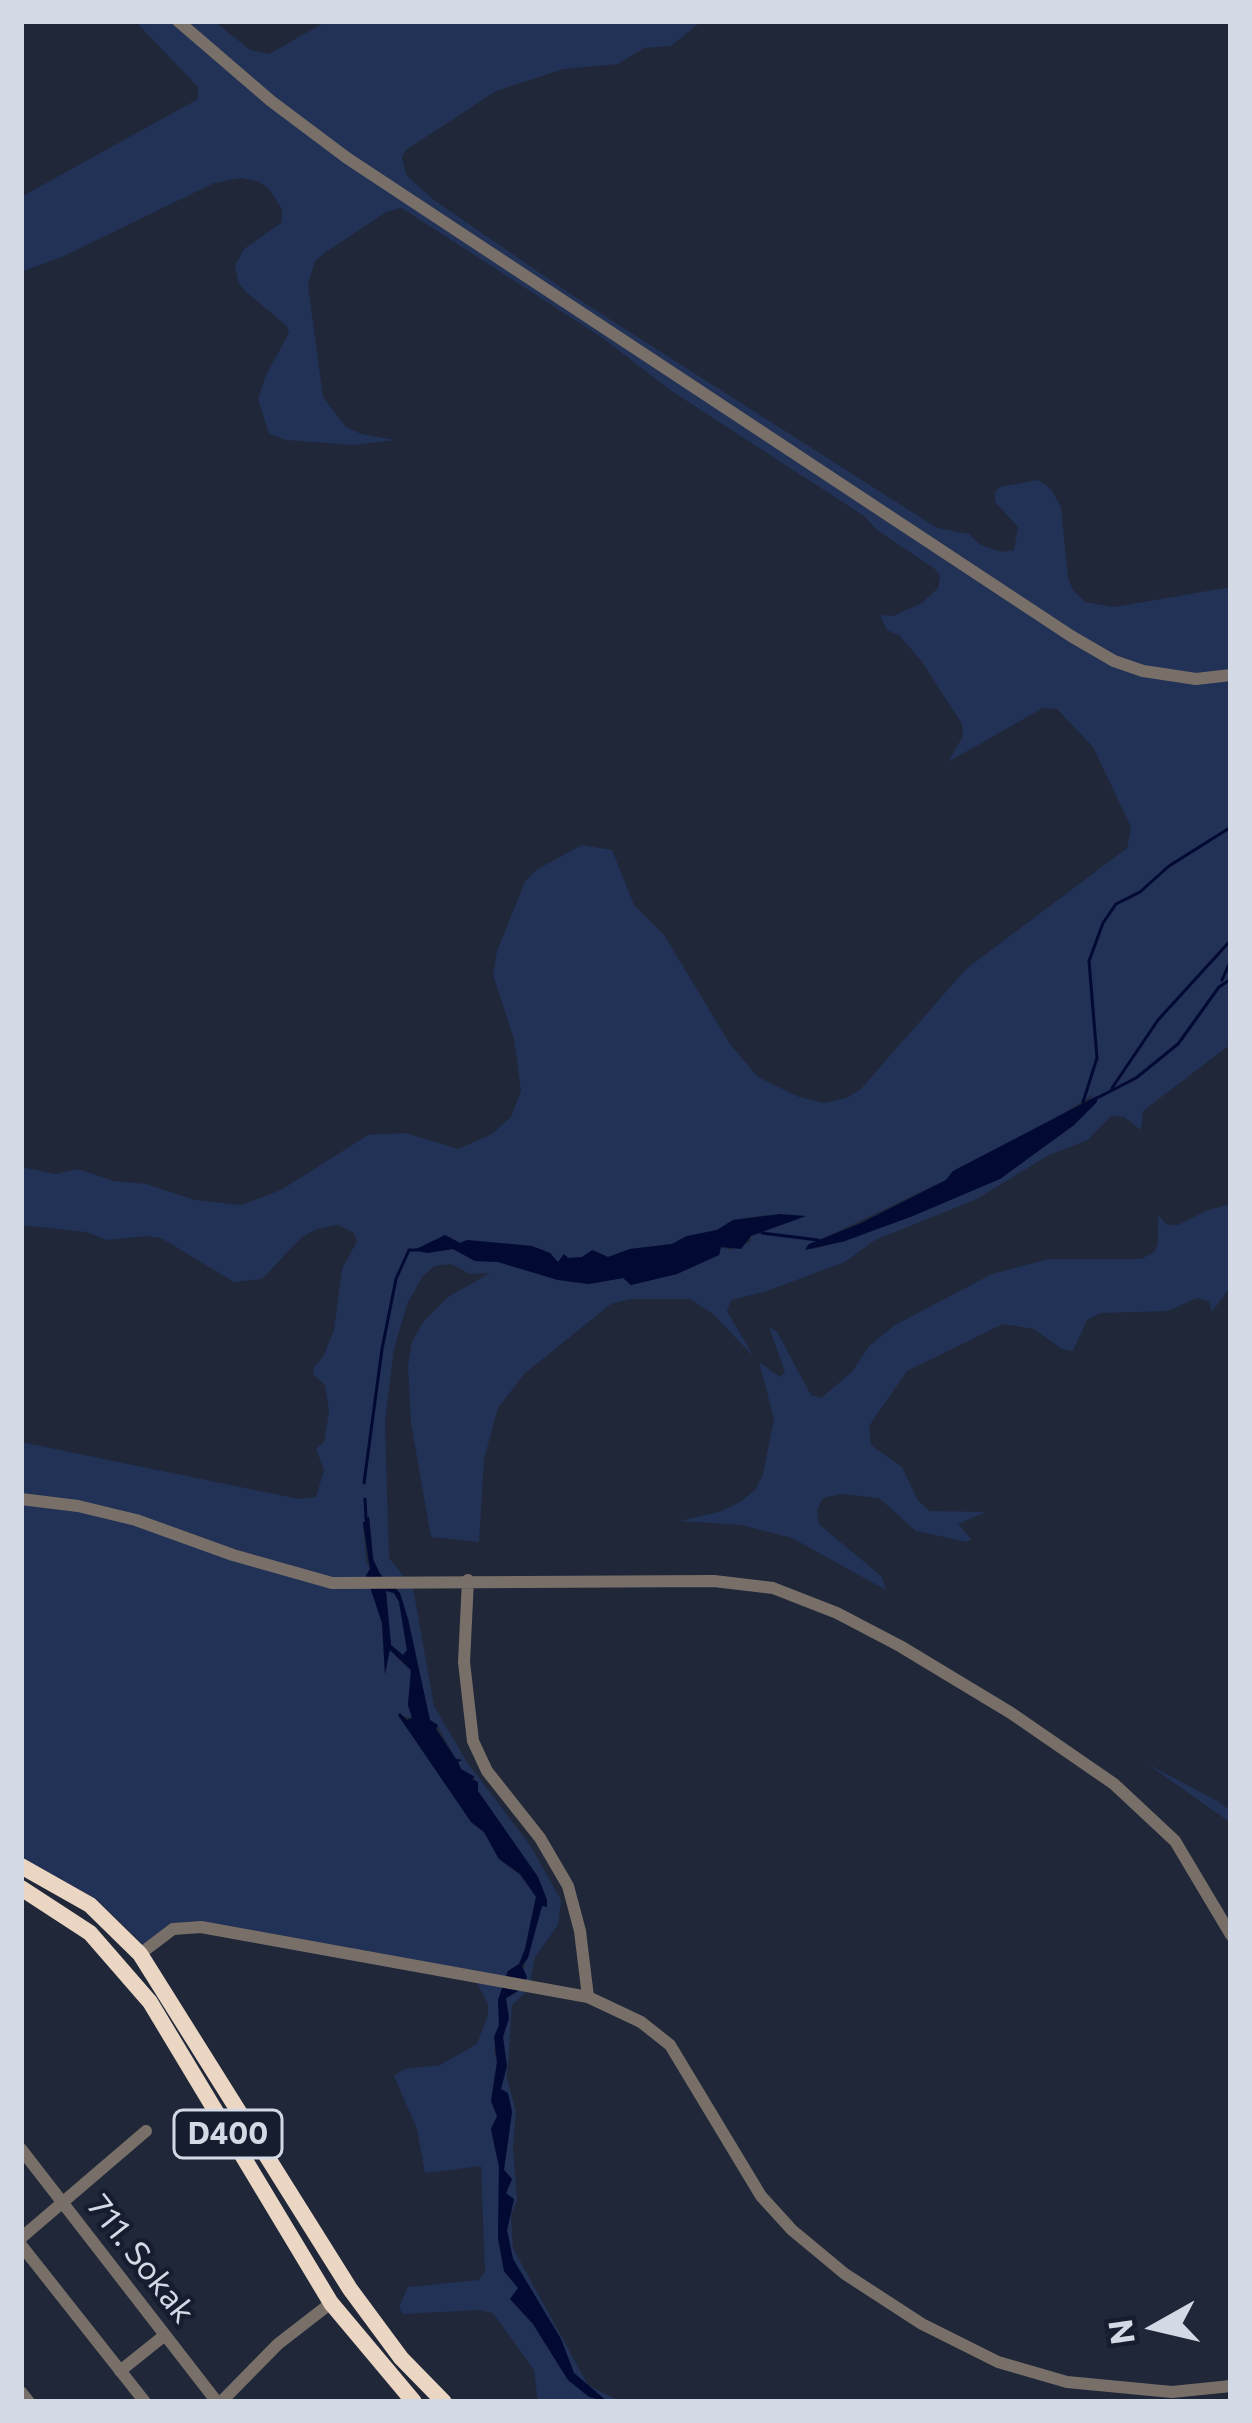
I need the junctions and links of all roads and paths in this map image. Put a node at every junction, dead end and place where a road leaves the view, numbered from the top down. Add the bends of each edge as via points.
1 (178, 21) edge
2 (1231, 675) edge
3 (21, 1499) edge
4 (468, 1580) junction
5 (21, 1866) edge
6 (21, 1888) edge
7 (1231, 1935) edge
8 (140, 1954) junction
9 (582, 1995) junction
10 (146, 2131) dead end
11 (21, 2149) edge
12 (64, 2203) junction
13 (21, 2242) edge
14 (331, 2302) junction
15 (165, 2335) junction
16 (120, 2371) junction
17 (1231, 2386) edge
18 (21, 2392) edge
19 (28, 2402) edge
20 (145, 2402) edge
21 (219, 2402) edge
22 (414, 2402) edge
23 (444, 2402) edge

1 - 2 street via 346,158 1071,636 1144,671
3 - 4 street via 111,1513 317,1581
4 - 7 street via 738,1582 837,1613 1011,1713 1132,1799 1175,1841
4 - 9 street via 464,1662 473,1742 568,1886 580,1931
5 - 8 highway via 90,1905
6 - 14 highway, D400 via 90,1933 150,2002
8 - 9 street via 173,1929 201,1927
8 - 23 highway via 350,2289
9 - 17 street via 670,2045 761,2196 845,2274 922,2324 998,2362 1066,2382 1172,2392
10 - 12 street
11 - 12 street, 711. Sokak
12 - 13 street
12 - 15 street, 711. Sokak
13 - 16 street
14 - 21 street
14 - 22 highway, D400
15 - 16 street
15 - 21 street, 711. Sokak
16 - 20 street
18 - 19 street

